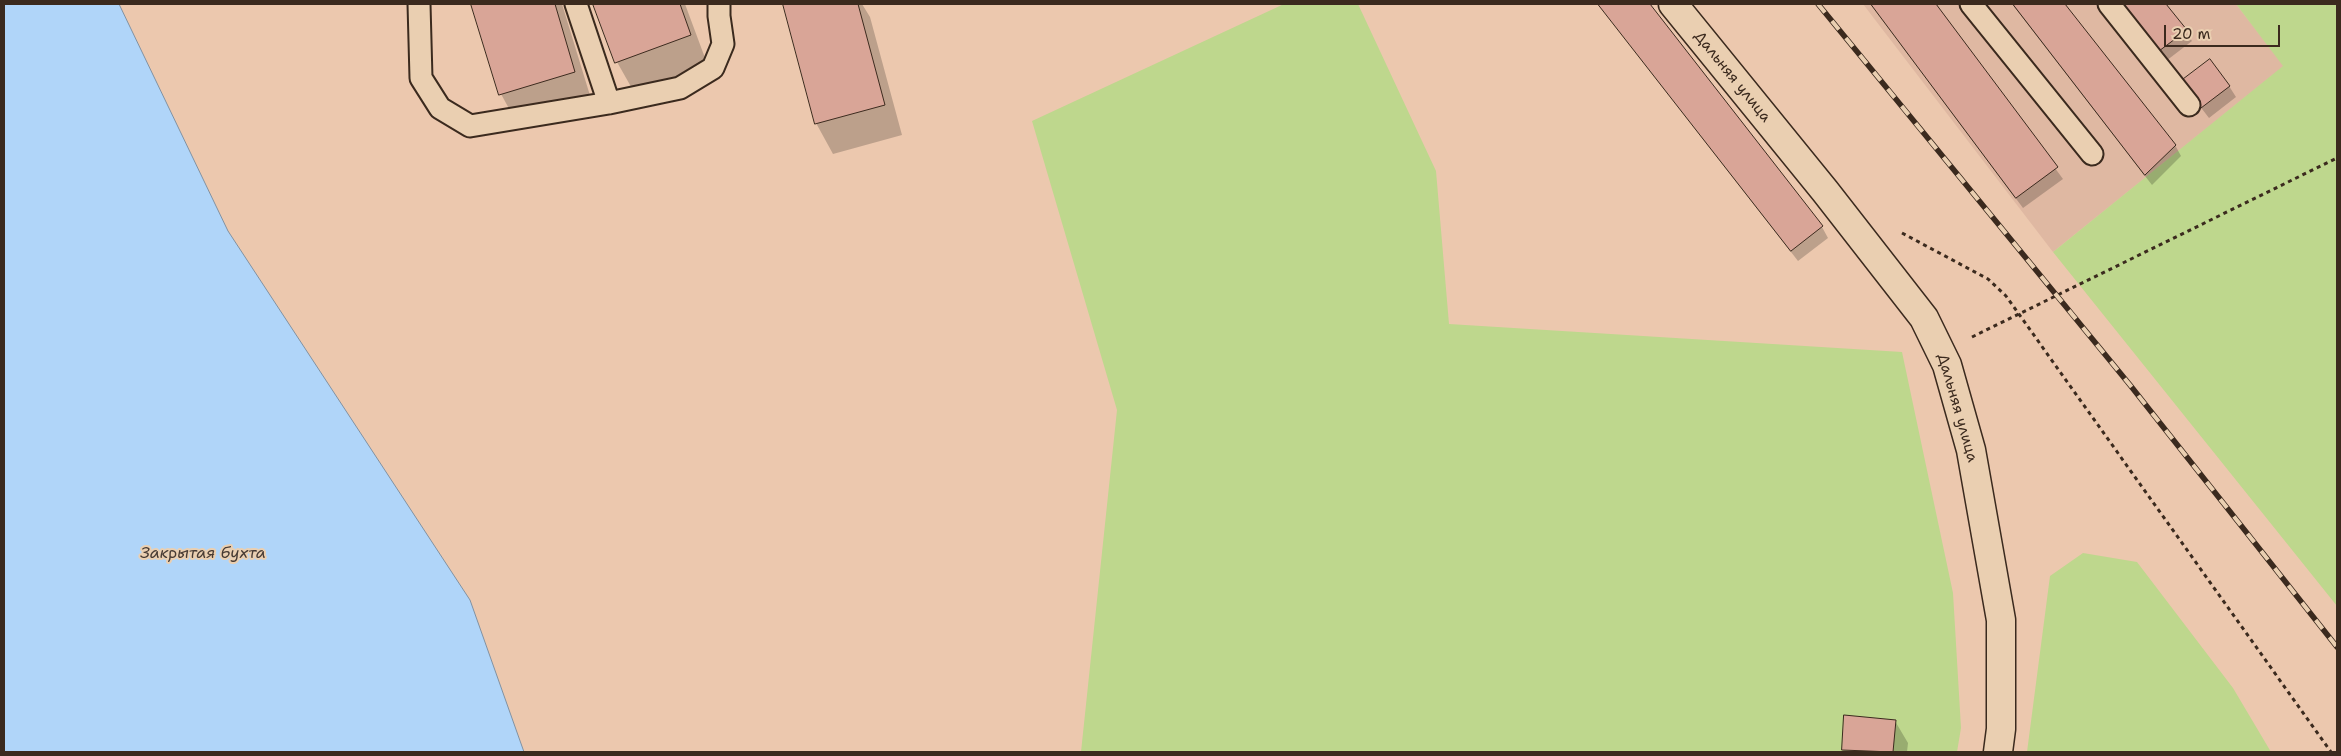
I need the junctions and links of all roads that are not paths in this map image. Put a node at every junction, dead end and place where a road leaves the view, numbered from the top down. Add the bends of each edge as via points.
1 (419, 4) edge
2 (576, 4) edge
3 (719, 4) edge
4 (1673, 4) edge
5 (1971, 4) edge
6 (2109, 4) edge
7 (609, 103) junction
8 (2189, 105) dead end
9 (2092, 154) dead end
10 (1998, 752) edge

1 - 7 lane via 421,78 440,108 470,126
2 - 7 lane
3 - 7 lane via 723,44 713,68 680,88
4 - 10 street, Дальняя улица via 1918,310 1947,365 1971,450 2001,620 2002,729
5 - 9 lane
6 - 8 lane

